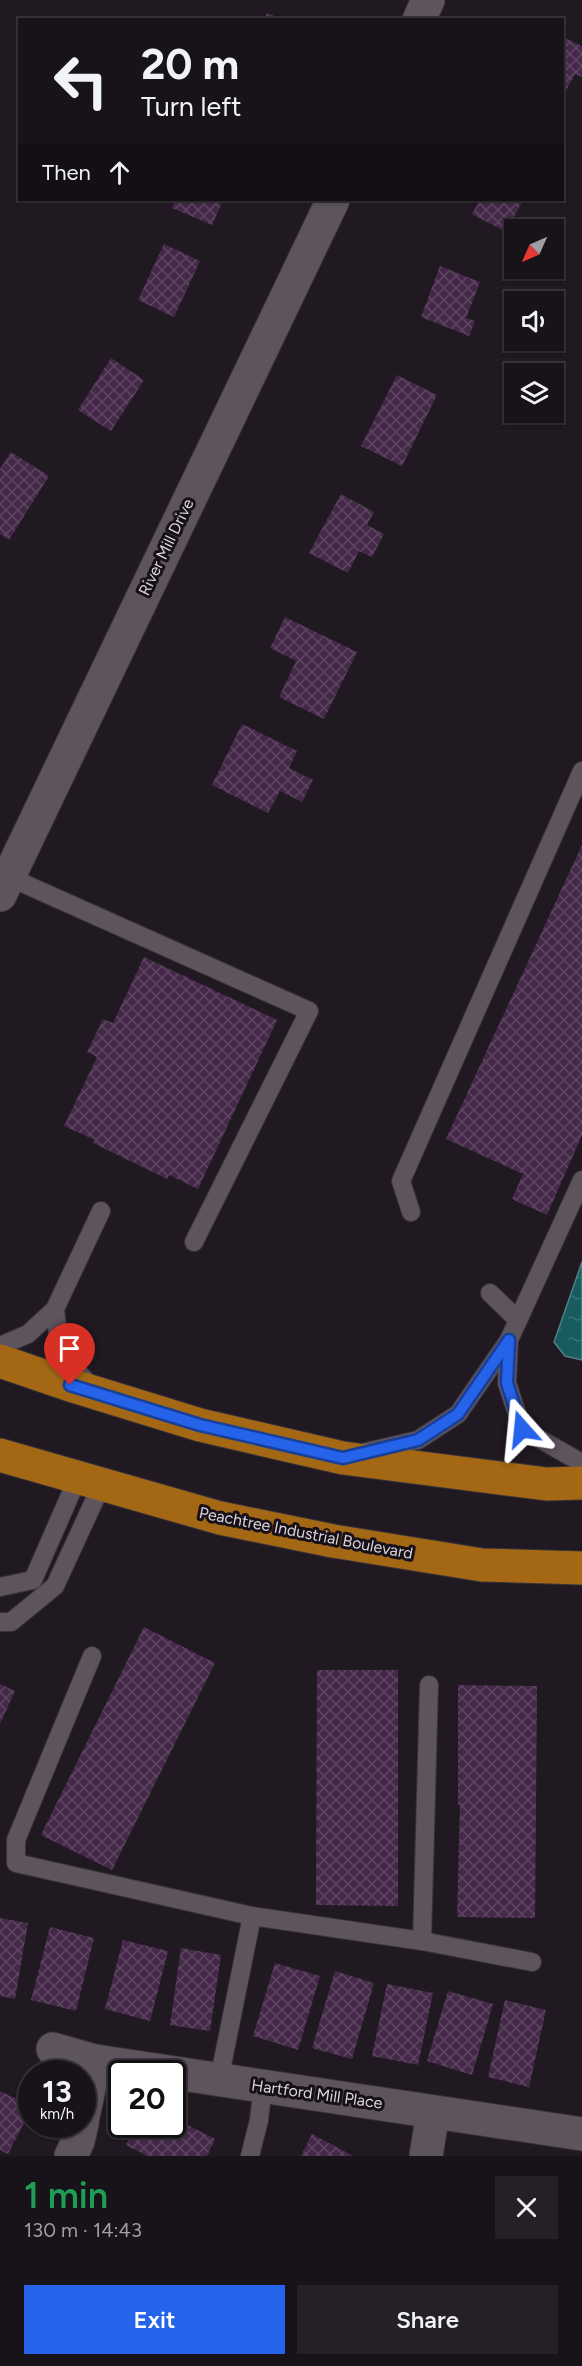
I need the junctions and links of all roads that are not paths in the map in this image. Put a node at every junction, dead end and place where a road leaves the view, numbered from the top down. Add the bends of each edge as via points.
1 (428, 0) edge
2 (420, 18) edge
3 (333, 201) edge
4 (582, 771) edge
5 (3, 887) edge
6 (582, 1180) edge
7 (100, 1211) dead end
8 (411, 1212) dead end
9 (194, 1242) dead end
10 (490, 1293) dead end
11 (55, 1309) junction
12 (518, 1320) junction
13 (509, 1340) junction
14 (0, 1346) edge
15 (0, 1361) edge
16 (99, 1394) junction
17 (0, 1455) edge
18 (343, 1458) junction
19 (582, 1463) edge
20 (90, 1481) junction
21 (582, 1483) edge
22 (582, 1568) edge
23 (0, 1587) edge
24 (0, 1622) edge
25 (92, 1656) dead end
26 (429, 1685) dead end
27 (252, 1916) junction
28 (422, 1941) junction
29 (532, 1962) dead end
30 (53, 2049) dead end
31 (92, 2060) edge
32 (96, 2061) edge
33 (219, 2080) junction
34 (263, 2086) junction
35 (433, 2112) junction
36 (582, 2134) edge
37 (79, 2138) edge
38 (71, 2156) edge
39 (250, 2156) edge
40 (426, 2156) edge

1 - 2 street
3 - 5 street, River Mill Drive
4 - 8 lane via 401,1181
5 - 9 lane via 309,1011
6 - 12 lane
7 - 11 lane
10 - 12 lane
11 - 14 lane via 28,1334
11 - 16 lane via 60,1354
12 - 13 lane
13 - 18 lane via 458,1414 418,1440
13 - 19 lane via 507,1383 522,1429
15 - 16 highway
16 - 18 highway via 200,1425
17 - 20 highway, Peachtree Industrial Boulevard
18 - 21 highway via 548,1484
20 - 22 highway, Peachtree Industrial Boulevard via 220,1518 333,1541 482,1565
20 - 23 lane via 33,1580
20 - 24 lane via 55,1586 11,1622
25 - 27 lane via 16,1840 16,1863
26 - 28 lane
27 - 28 lane
27 - 33 lane
28 - 29 lane
30 - 31 street, Hartford Mill Place
32 - 33 street, Hartford Mill Place
33 - 34 street, Hartford Mill Place
34 - 35 street, Hartford Mill Place
34 - 39 lane
35 - 36 street, Hartford Mill Place
35 - 40 street
37 - 38 street

